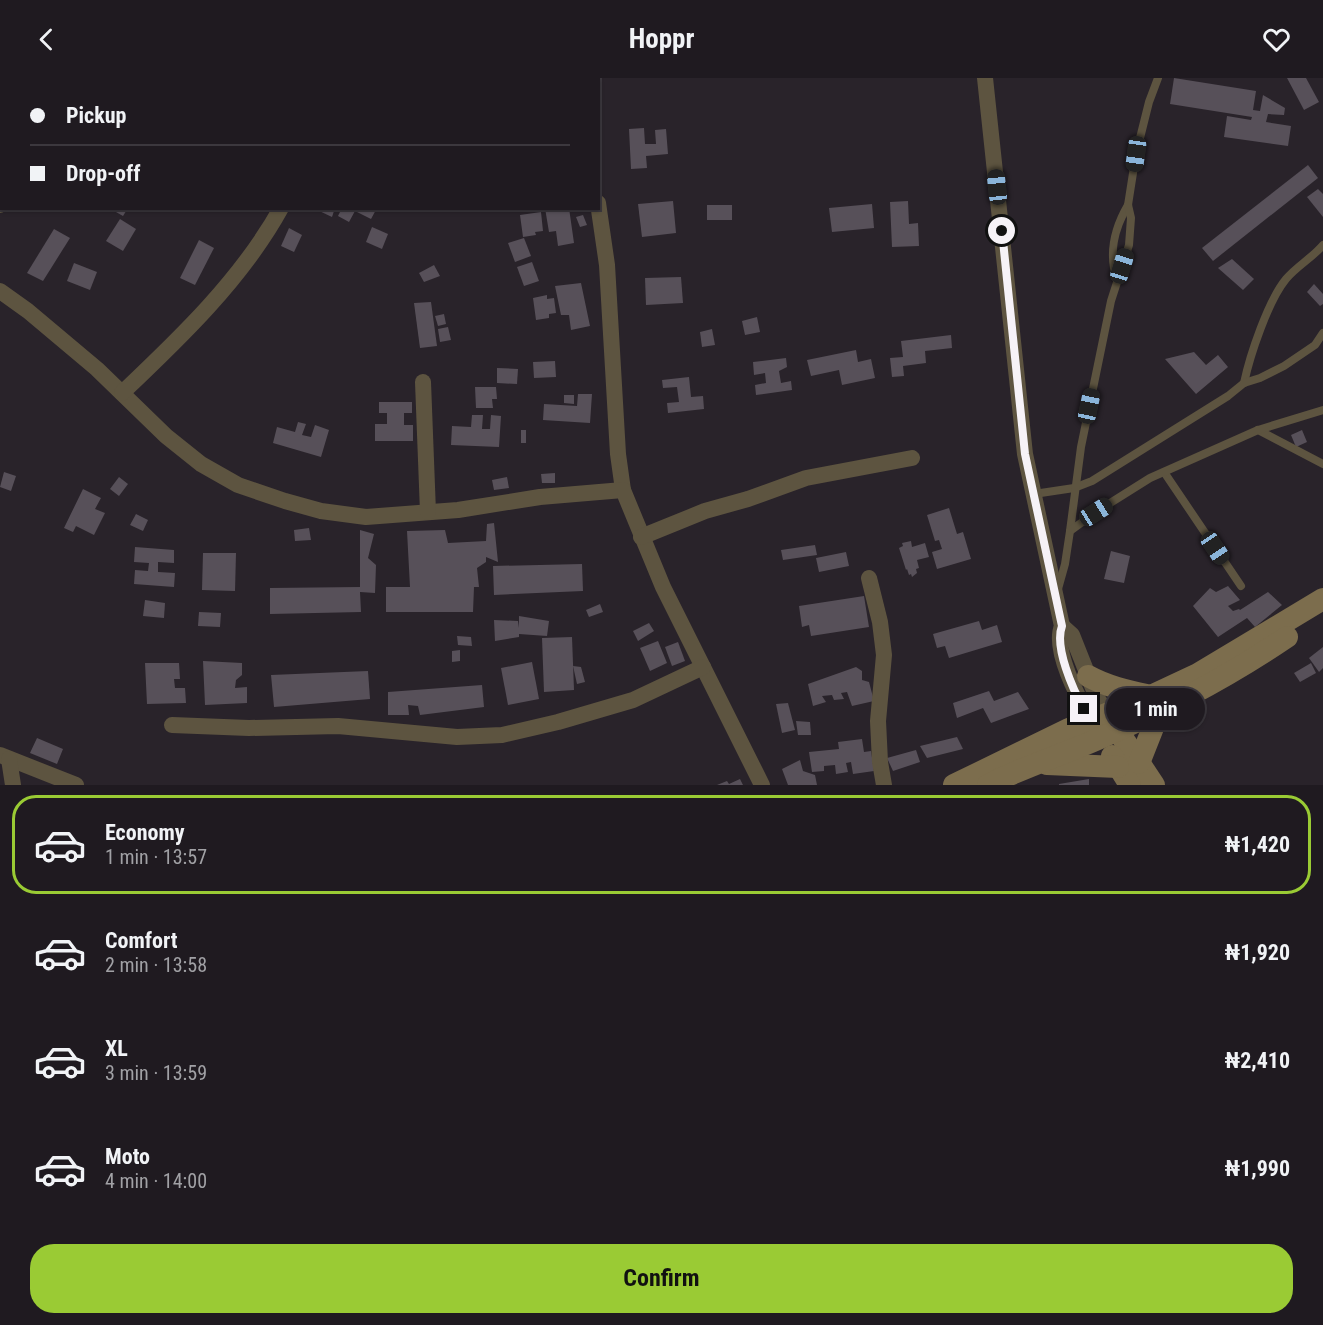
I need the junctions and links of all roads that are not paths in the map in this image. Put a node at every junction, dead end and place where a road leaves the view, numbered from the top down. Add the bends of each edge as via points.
1 (985, 78) edge
2 (1158, 78) edge
3 (1128, 205) junction
4 (280, 210) edge
5 (599, 210) edge
6 (1323, 245) edge
7 (1314, 257) junction
8 (1323, 260) edge
9 (1117, 280) junction
10 (0, 291) edge
11 (1323, 333) edge
12 (423, 382) dead end
13 (1244, 382) junction
14 (122, 393) junction
15 (1323, 410) edge
16 (1257, 430) junction
17 (912, 458) dead end
18 (1323, 464) edge
19 (1164, 472) junction
20 (1074, 488) junction
21 (623, 490) junction
22 (1034, 494) junction
23 (428, 512) junction
24 (1070, 531) junction
25 (641, 537) junction
26 (869, 578) dead end
27 (1241, 586) dead end
28 (1055, 596) junction
29 (1323, 599) edge
30 (1323, 614) edge
31 (1062, 626) junction
32 (703, 667) junction
33 (1088, 676) junction
34 (1156, 703) junction
35 (172, 724) dead end
36 (1104, 726) junction
37 (5, 757) edge
38 (1040, 763) junction
39 (1129, 772) edge
40 (13, 785) edge
41 (76, 785) edge
42 (762, 785) edge
43 (885, 785) edge
44 (954, 785) edge
45 (988, 785) edge
46 (1154, 785) edge

1 - 22 street via 1025,454
2 - 3 lane via 1136,154
3 - 9 lane via 1129,245
3 - 9 lane via 1114,236 1113,268
4 - 14 street via 269,230 188,330
5 - 21 street via 607,265
6 - 7 lane
7 - 8 lane
7 - 13 lane via 1286,279 1279,291 1249,359
9 - 20 lane
10 - 14 street
11 - 13 lane via 1315,345 1284,366
12 - 23 street
13 - 20 lane via 1134,456
14 - 23 street via 201,464 238,485 285,501 366,517
15 - 16 lane
16 - 18 lane
16 - 19 lane
17 - 25 street via 806,478
19 - 24 lane
19 - 27 lane
20 - 22 lane
20 - 24 lane
21 - 23 street
21 - 25 street
22 - 28 street
24 - 28 lane
25 - 32 street
26 - 43 street via 884,655 878,721
28 - 31 street
29 - 34 main road
30 - 34 main road via 1256,658
31 - 33 street via 1072,635
31 - 36 street via 1059,638 1077,697
32 - 35 street via 633,700 502,735 457,737 338,726 249,728
32 - 42 street
33 - 34 main road
33 - 36 street
34 - 36 main road
34 - 39 main road
36 - 38 main road
36 - 39 main road
36 - 44 main road via 1069,729
37 - 40 street
37 - 41 street
38 - 39 main road
38 - 45 main road
39 - 46 main road

